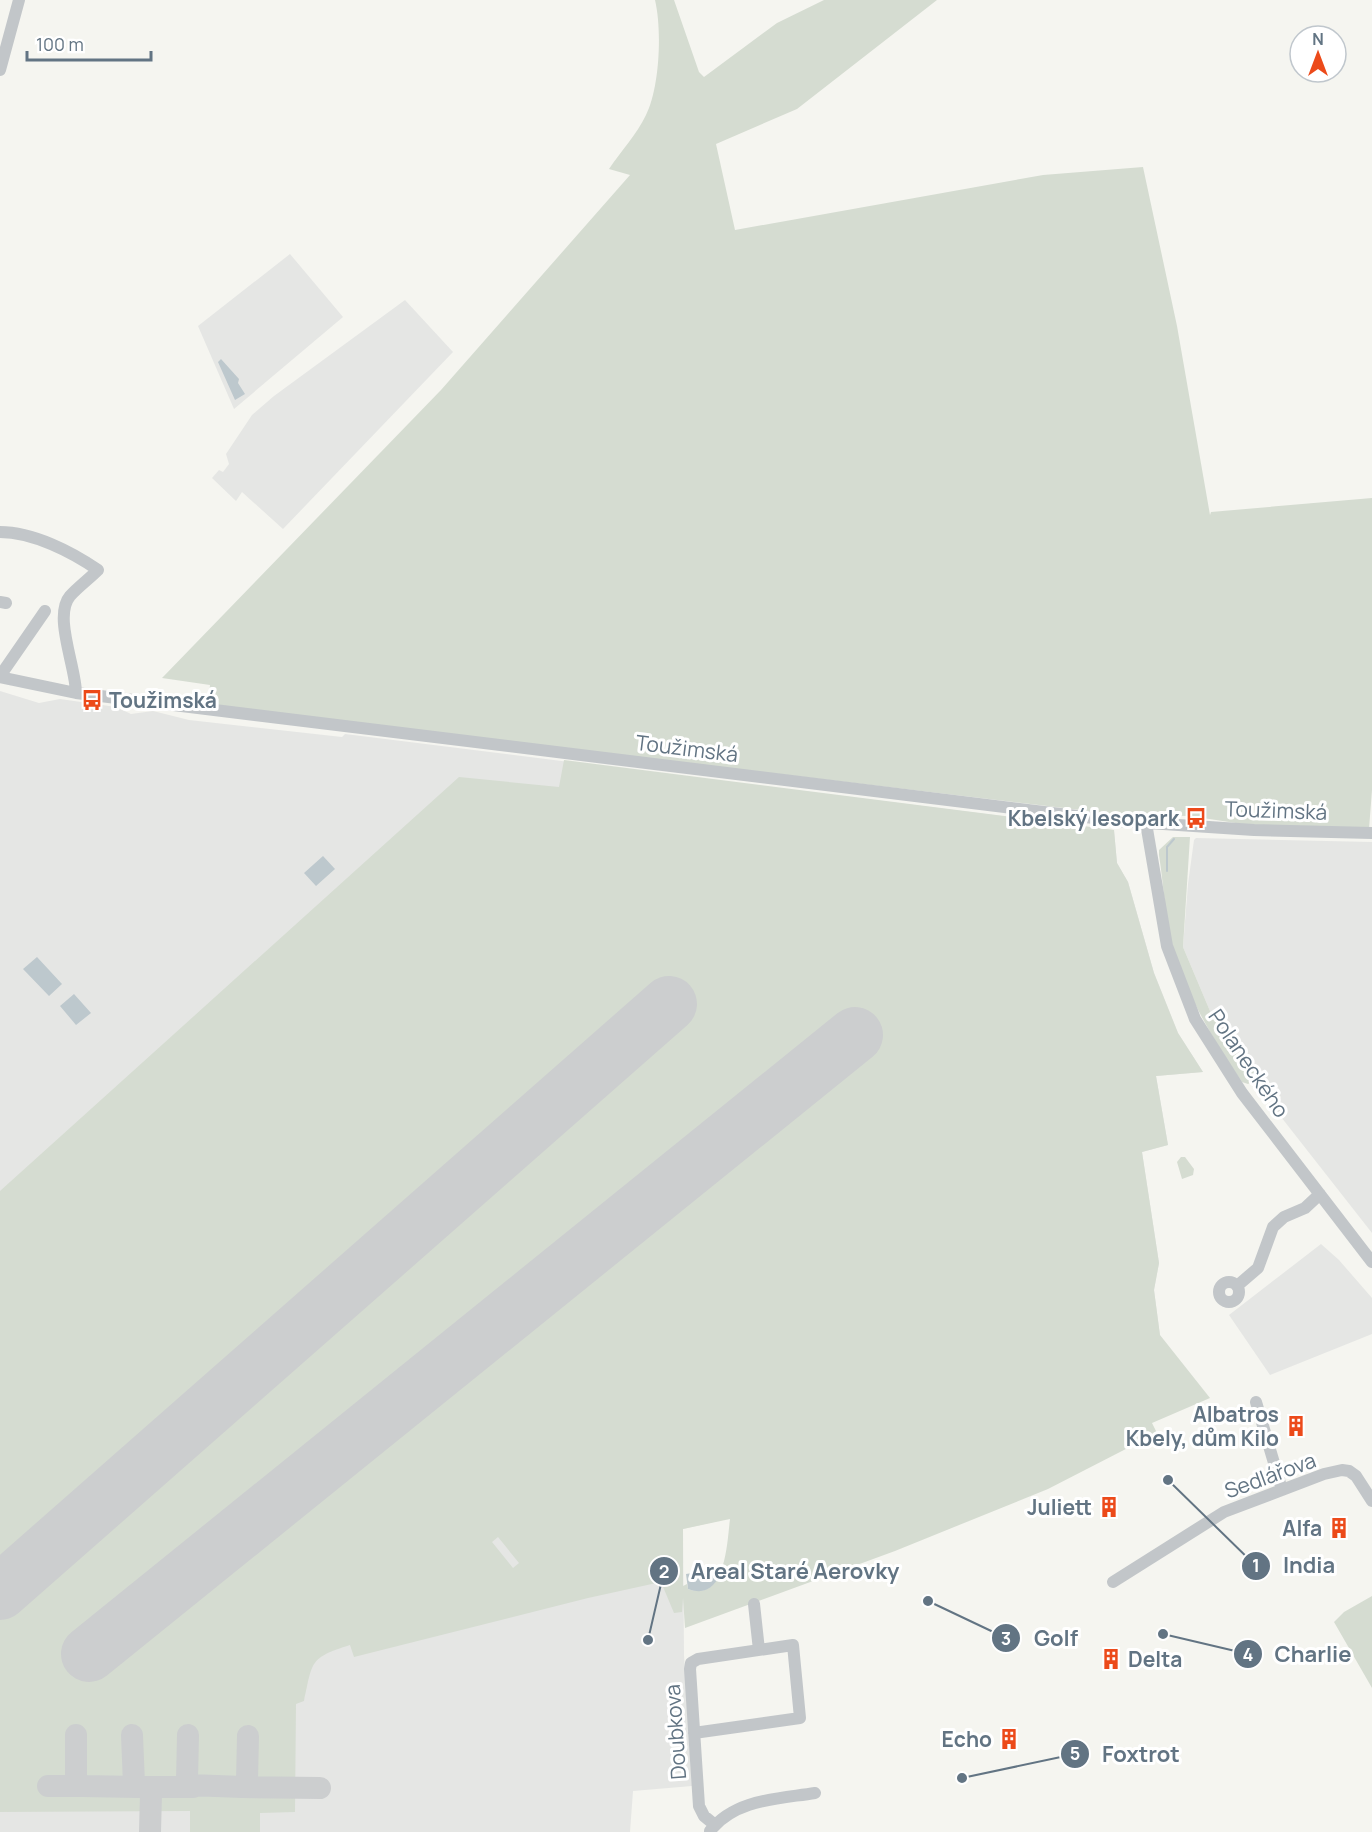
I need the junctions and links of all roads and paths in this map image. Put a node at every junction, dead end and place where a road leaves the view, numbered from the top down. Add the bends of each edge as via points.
1 (19, 0) edge
2 (0, 70) edge
3 (0, 532) edge
4 (45, 612) dead end
5 (0, 676) edge
6 (76, 693) junction
7 (1146, 823) junction
8 (1372, 833) edge
9 (1320, 1194) junction
10 (1372, 1262) edge
11 (1237, 1286) dead end
12 (1256, 1402) dead end
13 (1282, 1490) junction
14 (1372, 1501) edge
15 (1113, 1582) dead end
16 (754, 1604) dead end
17 (759, 1650) junction
18 (694, 1733) junction
19 (815, 1793) dead end
20 (712, 1829) edge

1 - 2 street
3 - 6 street via 62,549 98,570 68,598 63,611
4 - 5 street
5 - 6 street, Toužimská
6 - 7 street, Toužimská
7 - 8 street, Toužimská
7 - 9 street, Polaneckého via 1162,925 1186,1000 1226,1070
9 - 10 street, Polaneckého
9 - 11 street via 1273,1227 1258,1268
12 - 13 street
13 - 14 street, Sedlářova via 1342,1470 1356,1476
13 - 15 street, Sedlářova via 1224,1512
16 - 17 street
17 - 18 street, Doubkova via 691,1663
17 - 18 street, Doubkova via 793,1645 800,1718
18 - 20 street, Doubkova via 699,1806
19 - 20 street via 750,1804

